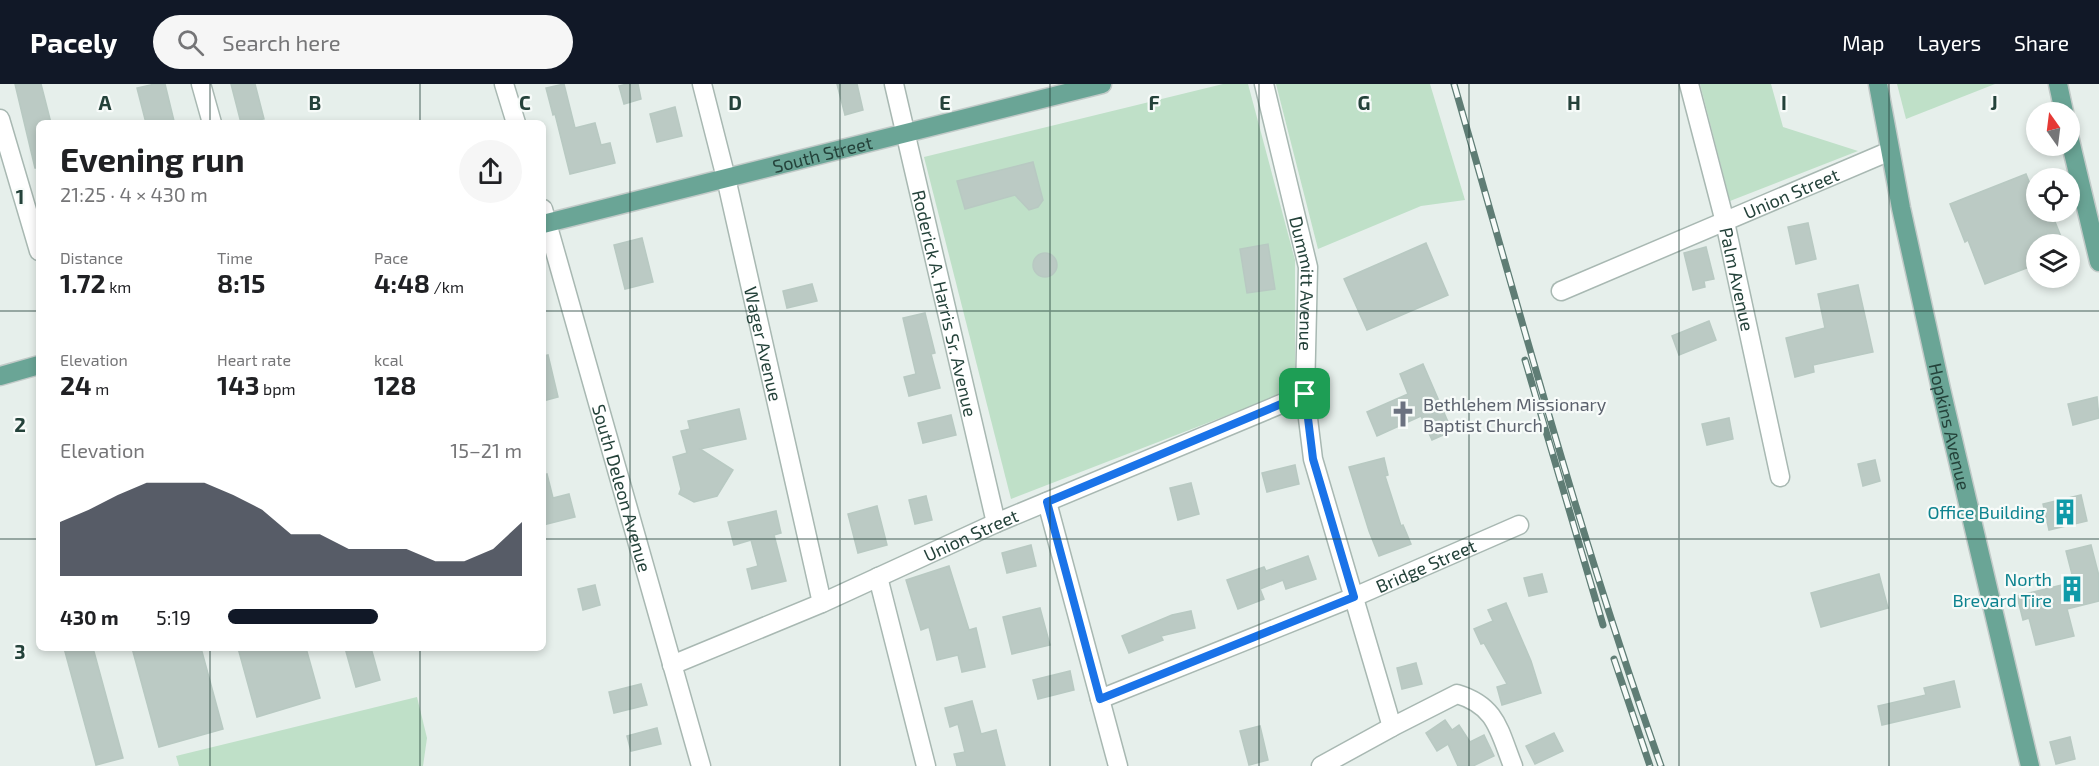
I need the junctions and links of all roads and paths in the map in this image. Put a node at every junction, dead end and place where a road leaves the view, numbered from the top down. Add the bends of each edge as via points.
1 (201, 84) edge
2 (504, 84) edge
3 (702, 84) edge
4 (894, 84) edge
5 (1102, 84) edge
6 (1263, 84) edge
7 (1689, 84) edge
8 (1878, 84) edge
9 (2058, 84) edge
10 (1077, 87) edge
11 (2062, 102) edge
12 (0, 119) edge
13 (211, 120) edge
14 (515, 120) edge
15 (906, 133) junction
16 (1890, 151) junction
17 (2074, 156) edge
18 (726, 178) junction
19 (546, 219) edge
20 (1725, 222) junction
21 (546, 226) edge
22 (36, 241) edge
23 (2099, 262) edge
24 (1561, 291) dead end
25 (36, 366) edge
26 (0, 376) edge
27 (1305, 394) junction
28 (1780, 477) dead end
29 (1047, 502) junction
30 (996, 523) junction
31 (1519, 525) dead end
32 (878, 577) junction
33 (1354, 597) junction
34 (822, 603) junction
35 (672, 665) junction
36 (1100, 699) junction
37 (1392, 727) junction
38 (1329, 764) edge
39 (701, 766) edge
40 (926, 766) edge
41 (1118, 766) edge
42 (1513, 766) edge
43 (2030, 766) edge

1 - 13 street
2 - 14 street
3 - 18 street, Wager Avenue
4 - 15 street, Roderick A. Harris Sr. Avenue
5 - 10 main road, South Street
6 - 27 street, Dummitt Avenue via 1308,267
7 - 20 street, Palm Avenue
8 - 16 main road, Hopkins Avenue
9 - 11 main road
10 - 15 main road, South Street
12 - 22 street
15 - 18 main road, South Street
15 - 30 street, Roderick A. Harris Sr. Avenue
16 - 20 street, Union Street
16 - 43 main road, Hopkins Avenue via 1913,270
17 - 23 main road
18 - 19 main road, South Street
18 - 34 street, Wager Avenue
20 - 24 street, Union Street
20 - 28 street, Palm Avenue
21 - 35 street, South Deleon Avenue
25 - 26 main road
27 - 29 street, Union Street
27 - 33 street, Dummitt Avenue via 1313,459
29 - 30 street, Union Street
29 - 36 street
30 - 32 street, Union Street
31 - 33 street, Bridge Street
32 - 34 street, Union Street
32 - 40 street
33 - 36 street, Bridge Street
33 - 37 street, Dummitt Avenue
34 - 35 street, Union Street
35 - 39 street, South Deleon Avenue
36 - 41 street
37 - 38 street
37 - 42 street via 1457,694 1474,699 1491,713

